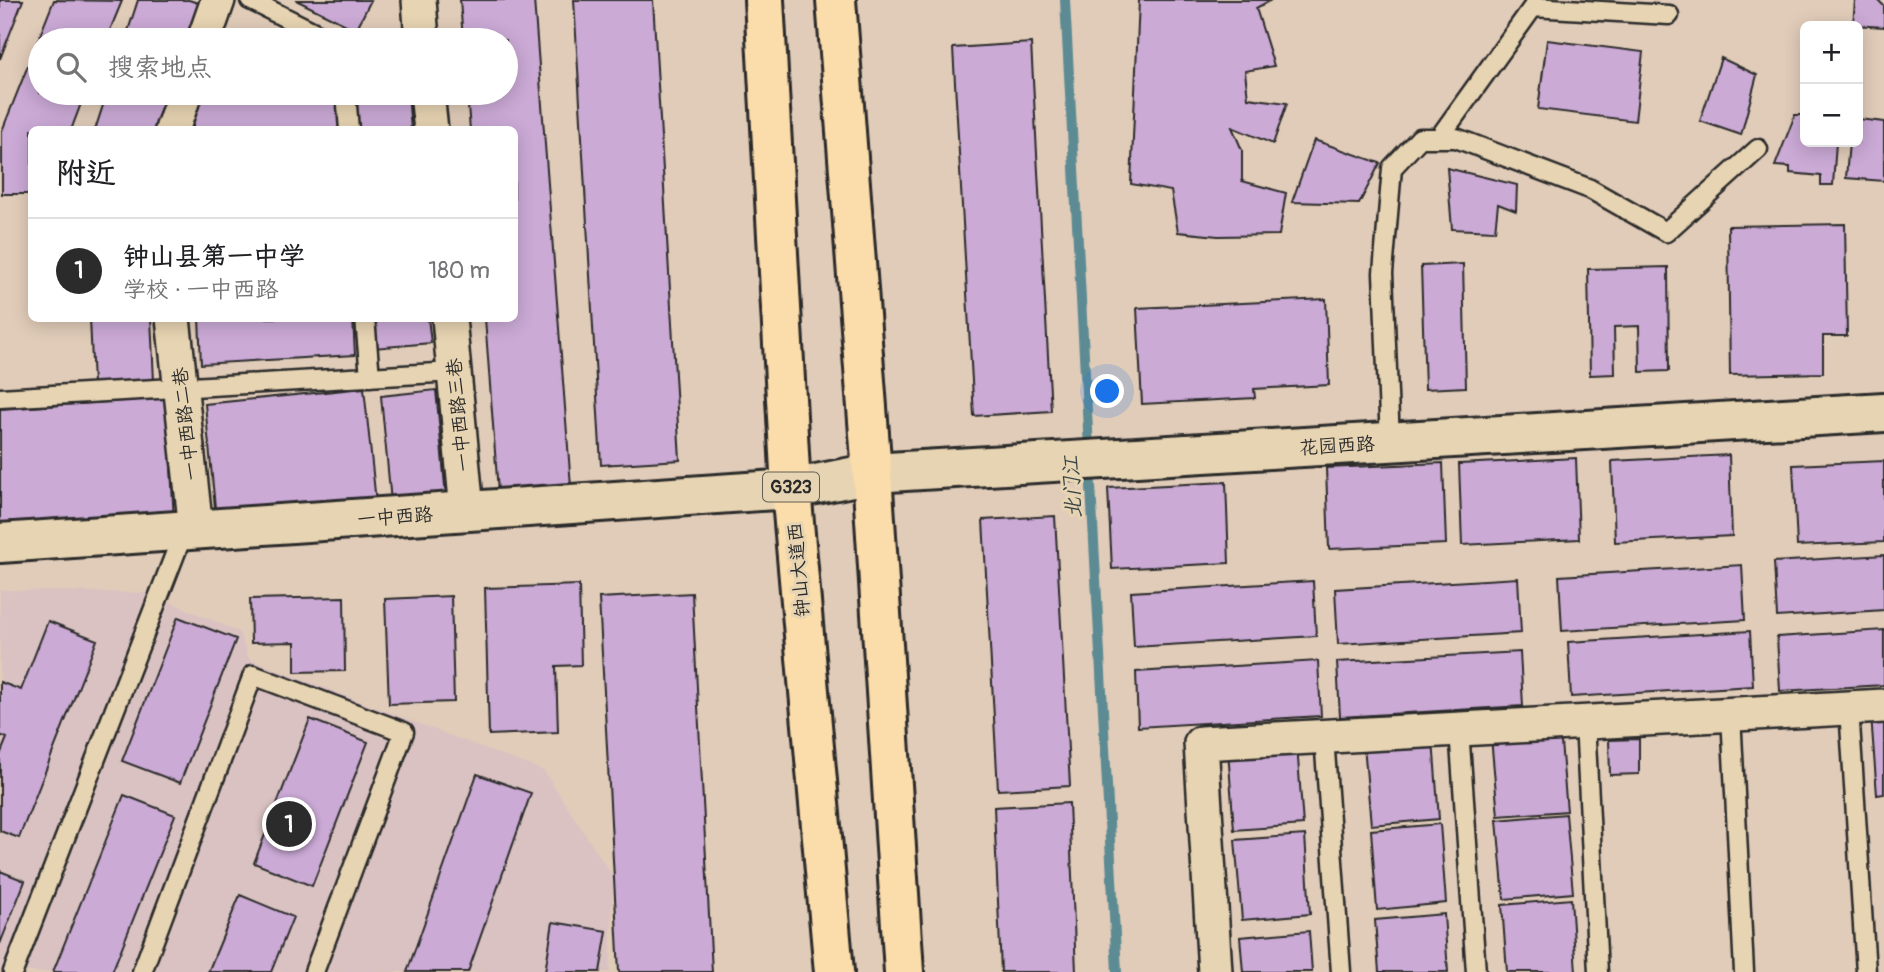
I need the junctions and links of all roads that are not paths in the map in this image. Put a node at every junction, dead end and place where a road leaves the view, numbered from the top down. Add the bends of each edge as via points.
1 (218, 0) edge
2 (250, 0) edge
3 (419, 0) edge
4 (764, 0) edge
5 (836, 0) edge
6 (1669, 15) dead end
7 (208, 28) edge
8 (306, 28) edge
9 (421, 28) edge
10 (181, 105) edge
11 (347, 105) edge
12 (428, 105) edge
13 (173, 126) edge
14 (349, 126) edge
15 (431, 126) edge
16 (1439, 138) junction
17 (1758, 149) dead end
18 (173, 322) edge
19 (365, 322) edge
20 (449, 322) edge
21 (454, 372) junction
22 (370, 377) junction
23 (181, 388) junction
24 (0, 398) edge
25 (1884, 412) edge
26 (1390, 442) junction
27 (872, 473) junction
28 (791, 489) junction
29 (467, 511) junction
30 (190, 530) junction
31 (0, 543) edge
32 (1884, 706) edge
33 (1849, 708) junction
34 (1731, 714) junction
35 (1586, 722) junction
36 (1459, 729) junction
37 (1324, 737) junction
38 (13, 972) edge
39 (142, 972) edge
40 (314, 972) edge
41 (834, 972) edge
42 (904, 972) edge
43 (1215, 972) edge
44 (1340, 972) edge
45 (1476, 972) edge
46 (1598, 972) edge
47 (1744, 972) edge
48 (1866, 972) edge

1 - 7 street
2 - 8 lane
3 - 9 street
4 - 28 highway, 钟山大道西 / G323
5 - 27 highway
6 - 16 lane via 1533,7
10 - 13 street
11 - 14 lane
12 - 15 street
16 - 17 lane via 1456,138 1590,189 1666,232
16 - 26 lane via 1420,138 1392,168 1383,273
18 - 23 street, 一中西路二巷
19 - 22 lane
20 - 21 street, 一中西路三巷
21 - 22 lane
21 - 29 street, 一中西路三巷
22 - 23 lane
23 - 24 lane
23 - 30 street, 一中西路二巷
25 - 26 street, 花园西路
26 - 27 street, 花园西路
27 - 28 street, 花园西路
27 - 42 highway
28 - 29 street, 一中西路
28 - 41 highway, 钟山大道西 / G323
29 - 30 street, 一中西路
30 - 31 street, 一中西路
30 - 38 lane
32 - 33 street
33 - 34 street
33 - 48 lane
34 - 35 street
34 - 47 lane
35 - 36 street
35 - 46 lane
36 - 37 street
36 - 45 lane
37 - 43 street via 1201,743
37 - 44 lane
39 - 40 lane via 253,675 404,732

